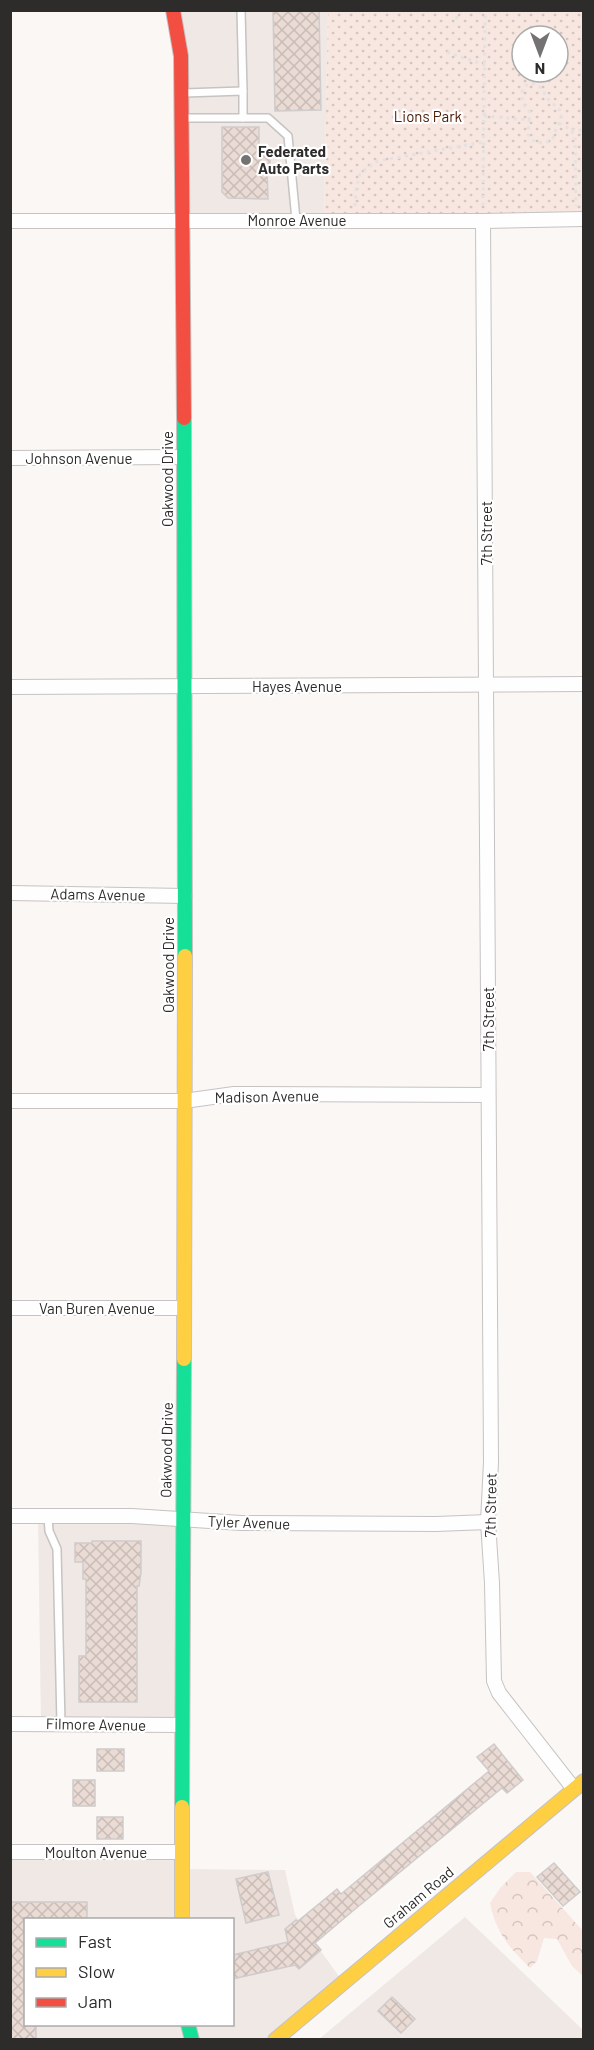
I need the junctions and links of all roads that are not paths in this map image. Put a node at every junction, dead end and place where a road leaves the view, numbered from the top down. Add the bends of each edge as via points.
1 (173, 10) edge
2 (241, 10) edge
3 (243, 91) junction
4 (181, 93) junction
5 (182, 118) junction
6 (243, 118) junction
7 (580, 219) edge
8 (296, 220) junction
9 (10, 221) edge
10 (182, 221) junction
11 (483, 221) junction
12 (183, 457) junction
13 (10, 458) edge
14 (584, 684) edge
15 (486, 685) junction
16 (10, 687) edge
17 (184, 687) junction
18 (10, 893) edge
19 (185, 896) junction
20 (489, 1095) junction
21 (10, 1101) edge
22 (184, 1101) junction
23 (10, 1308) edge
24 (184, 1308) junction
25 (10, 1516) edge
26 (48, 1516) junction
27 (182, 1520) junction
28 (488, 1522) junction
29 (10, 1724) edge
30 (61, 1724) junction
31 (182, 1725) junction
32 (579, 1785) edge
33 (10, 1852) edge
34 (182, 1852) junction
35 (182, 1918) edge
36 (275, 2040) edge

1 - 4 street, Oakwood Drive via 181,56
2 - 3 lane
3 - 4 lane
3 - 6 lane
4 - 5 street, Oakwood Drive
5 - 6 lane
5 - 10 street, Oakwood Drive
6 - 8 lane via 268,118 288,136
7 - 11 street, Monroe Avenue
8 - 10 street, Monroe Avenue
8 - 11 street, Monroe Avenue
9 - 10 street, Monroe Avenue
10 - 12 street, Oakwood Drive
11 - 15 street, 7th Street
12 - 13 street, Johnson Avenue
12 - 17 street, Oakwood Drive
14 - 15 street, Hayes Avenue
15 - 17 street, Hayes Avenue
15 - 20 street, 7th Street
16 - 17 street, Hayes Avenue
17 - 19 street, Oakwood Drive
18 - 19 street, Adams Avenue
19 - 22 street, Oakwood Drive
20 - 22 street, Madison Avenue via 234,1094
20 - 28 street, 7th Street
21 - 22 street, Madison Avenue
22 - 24 street, Oakwood Drive
23 - 24 street, Van Buren Avenue
24 - 27 street, Oakwood Drive
25 - 26 street, Tyler Avenue
26 - 27 street, Tyler Avenue
26 - 30 lane via 57,1550
27 - 28 street, Tyler Avenue
27 - 31 street, Oakwood Drive
28 - 32 street, 7th Street via 494,1681 499,1693
29 - 30 street, Filmore Avenue
30 - 31 street, Filmore Avenue
31 - 34 street, Oakwood Drive
32 - 36 street, Graham Road
33 - 34 street, Moulton Avenue
34 - 35 street, Oakwood Drive

